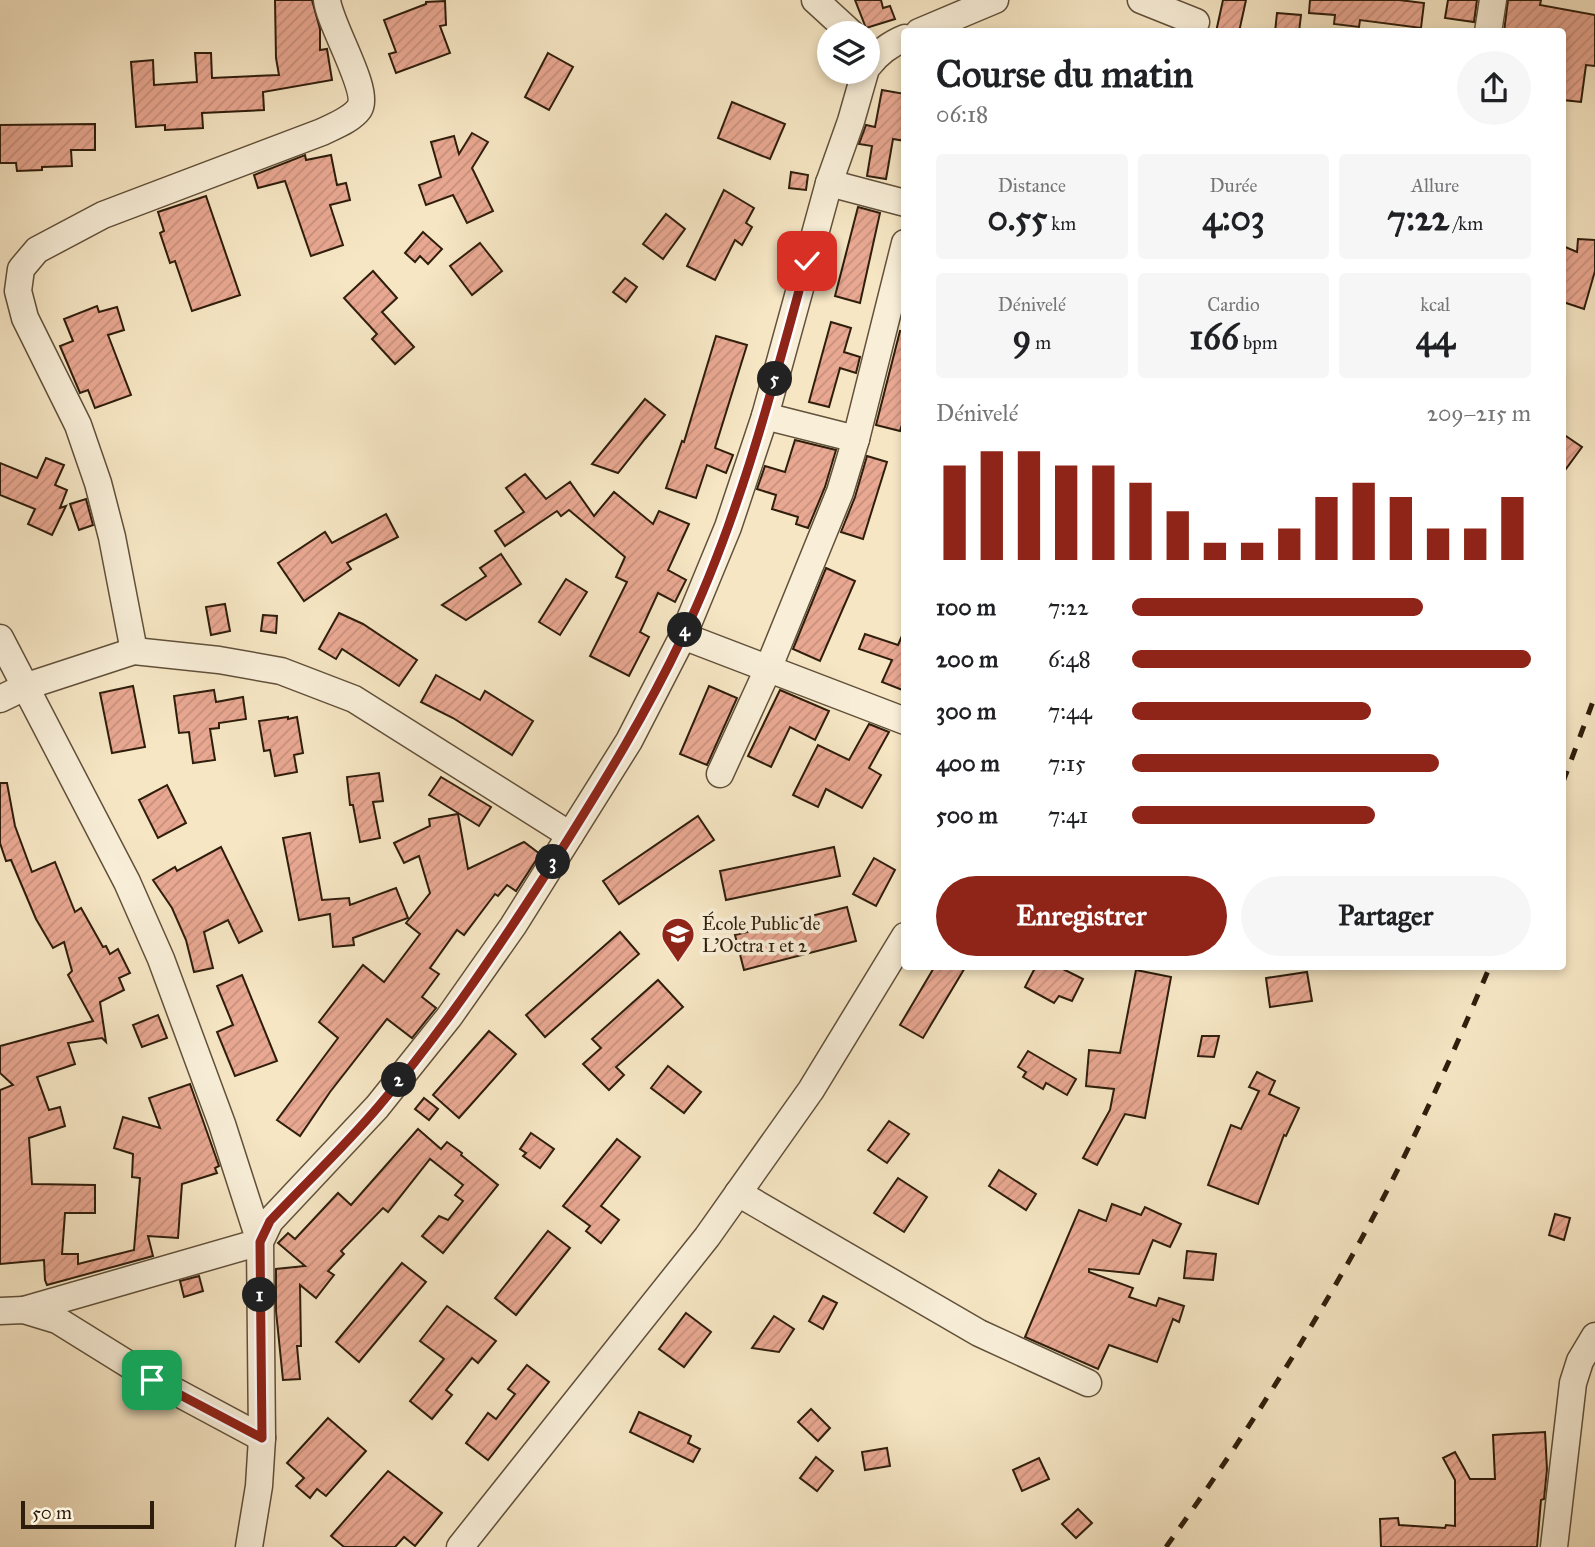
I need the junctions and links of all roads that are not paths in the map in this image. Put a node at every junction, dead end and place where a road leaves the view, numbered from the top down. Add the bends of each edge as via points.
1 (327, 0) edge
2 (816, 0) edge
3 (995, 0) edge
4 (1141, 0) edge
5 (1493, 0) edge
6 (1196, 18) edge
7 (838, 21) edge
8 (928, 28) edge
9 (1489, 28) edge
10 (901, 40) edge
11 (880, 53) edge
12 (862, 84) edge
13 (829, 183) junction
14 (901, 202) edge
15 (901, 259) edge
16 (765, 416) junction
17 (856, 439) junction
18 (683, 636) junction
19 (0, 638) edge
20 (134, 651) junction
21 (768, 669) junction
22 (27, 686) junction
23 (0, 699) edge
24 (901, 719) edge
25 (720, 774) dead end
26 (570, 835) junction
27 (901, 943) edge
28 (738, 1193) junction
29 (260, 1242) junction
30 (12, 1310) edge
31 (1595, 1336) edge
32 (1088, 1383) dead end
33 (262, 1438) junction
34 (249, 1547) edge
35 (460, 1547) edge
36 (1555, 1547) edge

1 - 20 street via 338,38 361,86 360,108 349,118 103,215 37,250 21,269 18,291 25,318 78,425 98,482
2 - 7 street
3 - 8 street
4 - 6 street
5 - 9 street
10 - 11 street
12 - 13 street
13 - 14 street
13 - 16 street
15 - 17 street
16 - 17 street
16 - 18 street via 728,527
17 - 21 street via 840,492
18 - 21 street
18 - 26 street via 629,740
19 - 22 street
20 - 22 street
20 - 26 street via 281,671 354,699
21 - 24 street
21 - 25 street
22 - 23 street
22 - 29 street via 161,959
26 - 29 street via 449,1017 377,1107 270,1221
27 - 28 street via 811,1090
28 - 32 street via 979,1333
28 - 35 street
29 - 30 street
29 - 33 street
30 - 33 street via 57,1320 152,1380
31 - 36 street via 1573,1383
33 - 34 street

